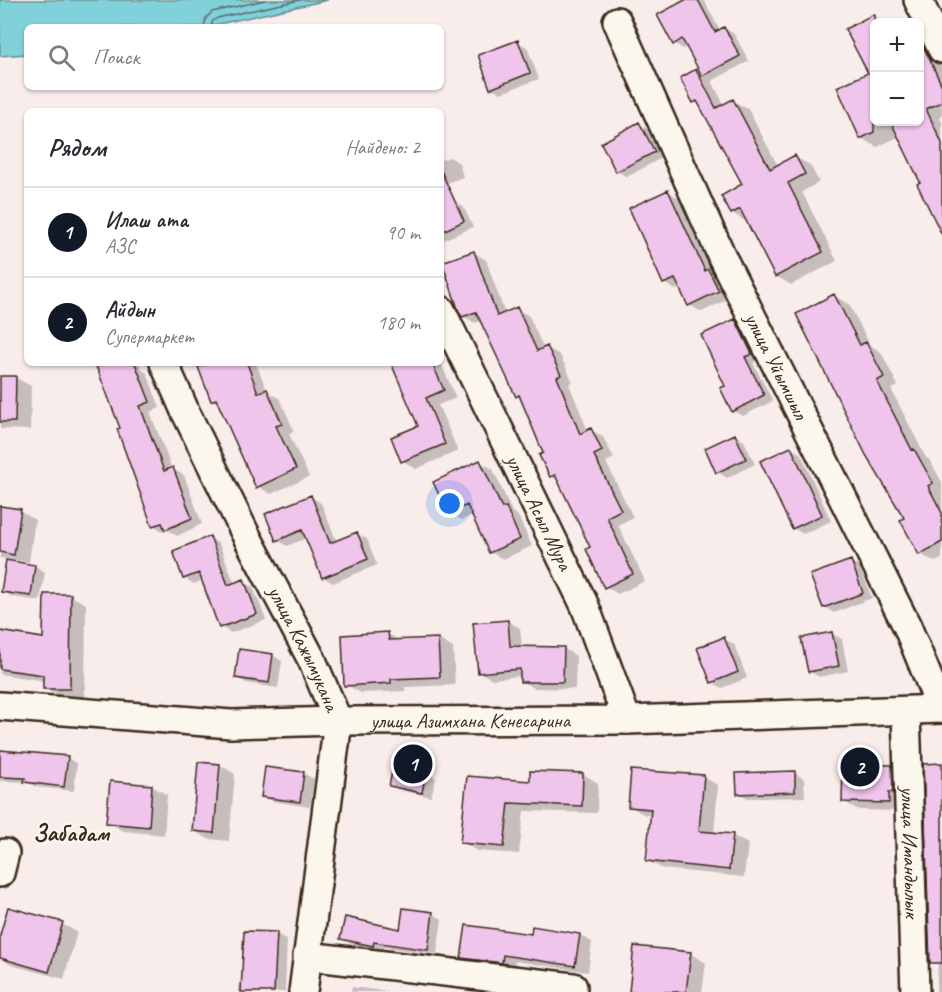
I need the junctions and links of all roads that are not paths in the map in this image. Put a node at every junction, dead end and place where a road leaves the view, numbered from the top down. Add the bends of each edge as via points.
1 (918, 0) edge
2 (617, 21) dead end
3 (942, 49) edge
4 (444, 316) edge
5 (165, 366) edge
6 (0, 706) edge
7 (941, 709) edge
8 (906, 711) junction
9 (627, 720) junction
10 (338, 721) junction
11 (307, 956) junction
12 (573, 987) dead end
13 (303, 992) edge
14 (915, 992) edge

1 - 3 street
2 - 7 street, улица Уйымшыл via 723,259 907,626
4 - 9 street, улица Асыл Мура via 585,606
5 - 10 street, улица Кажымукана via 245,533 312,660
6 - 10 street, улица Азимхана Кенесарина via 231,724
7 - 8 street, улица Азимхана Кенесарина
8 - 9 street, улица Азимхана Кенесарина
8 - 14 street, улица Имандылык
9 - 10 street, улица Азимхана Кенесарина
10 - 11 street, улица Кажымукана
11 - 12 street
11 - 13 street, улица Кажымукана

